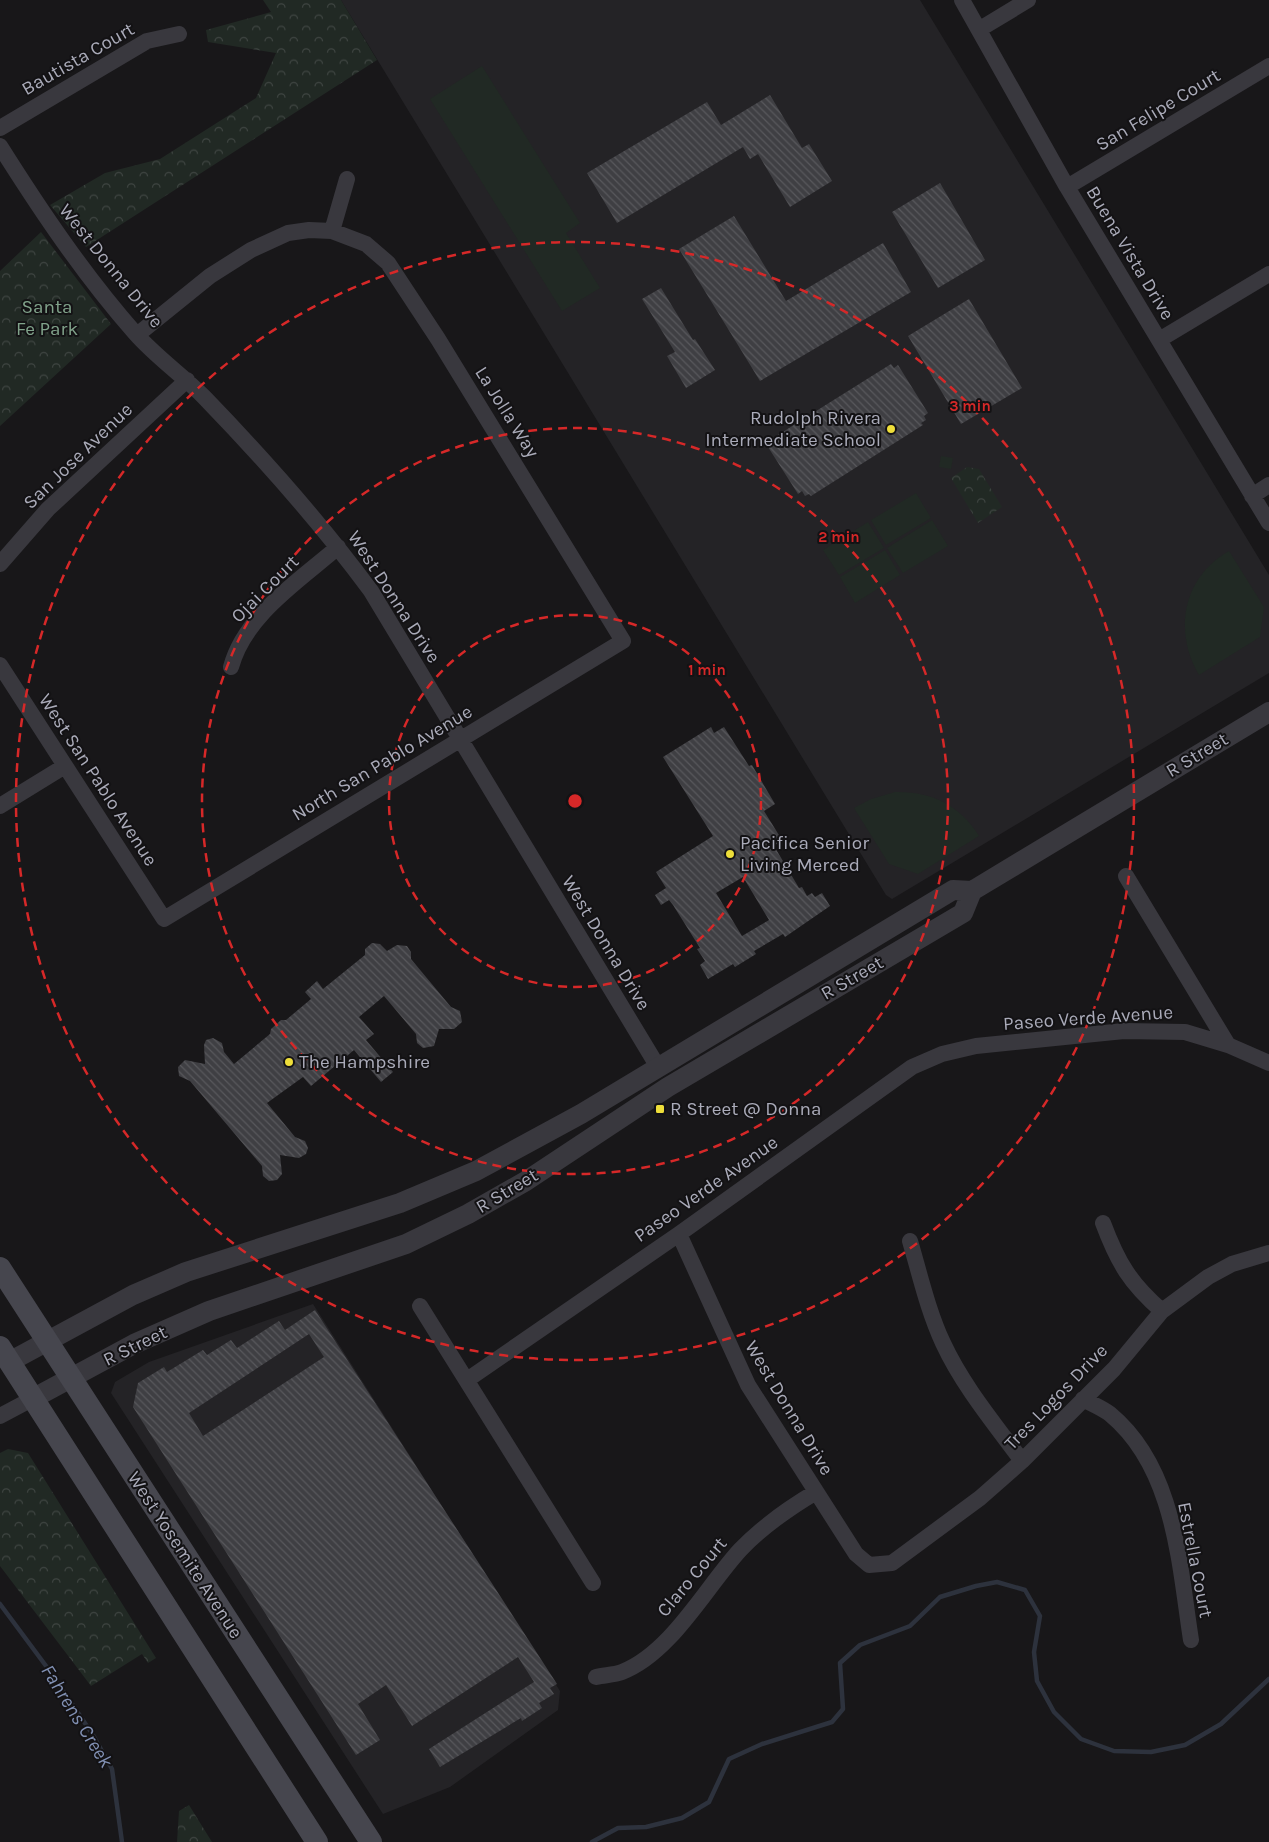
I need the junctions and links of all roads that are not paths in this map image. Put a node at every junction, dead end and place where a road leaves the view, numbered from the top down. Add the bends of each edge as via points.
1 (962, 0) edge
2 (1028, 0) edge
3 (980, 29) junction
4 (179, 34) dead end
5 (1269, 66) edge
6 (0, 128) edge
7 (0, 146) edge
8 (347, 179) dead end
9 (1067, 188) junction
10 (332, 231) junction
11 (1269, 274) edge
12 (137, 335) junction
13 (1159, 340) junction
14 (187, 380) junction
15 (1269, 485) edge
16 (1252, 496) junction
17 (1269, 523) edge
18 (338, 547) junction
19 (0, 564) edge
20 (623, 641) joint
21 (0, 665) edge
22 (231, 667) dead end
23 (1269, 712) edge
24 (460, 739) junction
25 (65, 766) junction
26 (0, 806) edge
27 (1126, 876) dead end
28 (972, 891) junction
29 (162, 917) joint
30 (1228, 1045) junction
31 (1269, 1063) edge
32 (658, 1067) junction
33 (1103, 1223) dead end
34 (679, 1234) junction
35 (910, 1241) dead end
36 (1269, 1253) edge
37 (0, 1268) edge
38 (420, 1306) dead end
39 (1162, 1311) junction
40 (46, 1341) junction
41 (3, 1358) edge
42 (70, 1379) junction
43 (467, 1380) junction
44 (32, 1399) junction
45 (1083, 1399) junction
46 (0, 1416) edge
47 (1022, 1461) junction
48 (816, 1492) junction
49 (868, 1565) joint
50 (593, 1583) dead end
51 (1191, 1640) dead end
52 (596, 1677) dead end
53 (317, 1842) edge
54 (371, 1842) edge

1 - 3 street, Buena Vista Drive
2 - 3 street
3 - 9 street, Buena Vista Drive
4 - 6 street, Bautista Court via 147,41
5 - 9 street, San Felipe Court
7 - 12 street, West Donna Drive via 47,219
8 - 10 street
9 - 13 street, Buena Vista Drive
10 - 12 street, La Jolla Way via 288,233 252,250 210,276
10 - 20 street, La Jolla Way via 366,244 388,263 438,338
11 - 13 street
12 - 14 street, West Donna Drive
13 - 16 street, Buena Vista Drive
14 - 18 street, West Donna Drive via 264,459
14 - 19 street, San Jose Avenue via 48,509
15 - 16 street
16 - 17 street, Buena Vista Drive
18 - 22 street, Ojai Court via 248,630 236,650
18 - 24 street, West Donna Drive via 371,591
20 - 24 street, North San Pablo Avenue
21 - 25 street, West San Pablo Avenue
23 - 28 street, R Street
24 - 29 street, North San Pablo Avenue via 164,919
24 - 32 street, West Donna Drive
25 - 26 street
25 - 29 street, West San Pablo Avenue
27 - 30 street
28 - 32 street, R Street via 953,890
28 - 42 street, R Street via 963,913 668,1087 468,1214 406,1244 209,1311 134,1344
30 - 31 street, Paseo Verde Avenue
30 - 34 street, Paseo Verde Avenue via 1185,1032 1124,1032 976,1046 942,1054 912,1067
32 - 40 street, R Street via 581,1114 476,1171 400,1203 186,1272 133,1295
33 - 39 street via 1121,1267 1140,1292
34 - 43 street, Paseo Verde Avenue
34 - 48 street, West Donna Drive via 748,1385
35 - 47 street via 931,1316 943,1344 972,1394
36 - 39 street, Tres Logos Drive via 1232,1264 1208,1277
37 - 40 main road, West Yosemite Avenue
38 - 43 street
39 - 45 street, Tres Logos Drive via 1114,1369
40 - 41 street, R Street
40 - 42 main road, West Yosemite Avenue
41 - 44 main road
42 - 44 street, R Street
42 - 54 main road, West Yosemite Avenue
43 - 50 street
44 - 46 street, R Street
44 - 53 main road
45 - 47 street, Tres Logos Drive
45 - 51 street, Estrella Court via 1110,1414 1136,1444 1156,1478 1173,1528
47 - 49 street, Tres Logos Drive via 966,1510 892,1563
48 - 49 street, West Donna Drive via 856,1554
48 - 52 street, Claro Court via 786,1511 740,1550 692,1610 644,1661 621,1673

